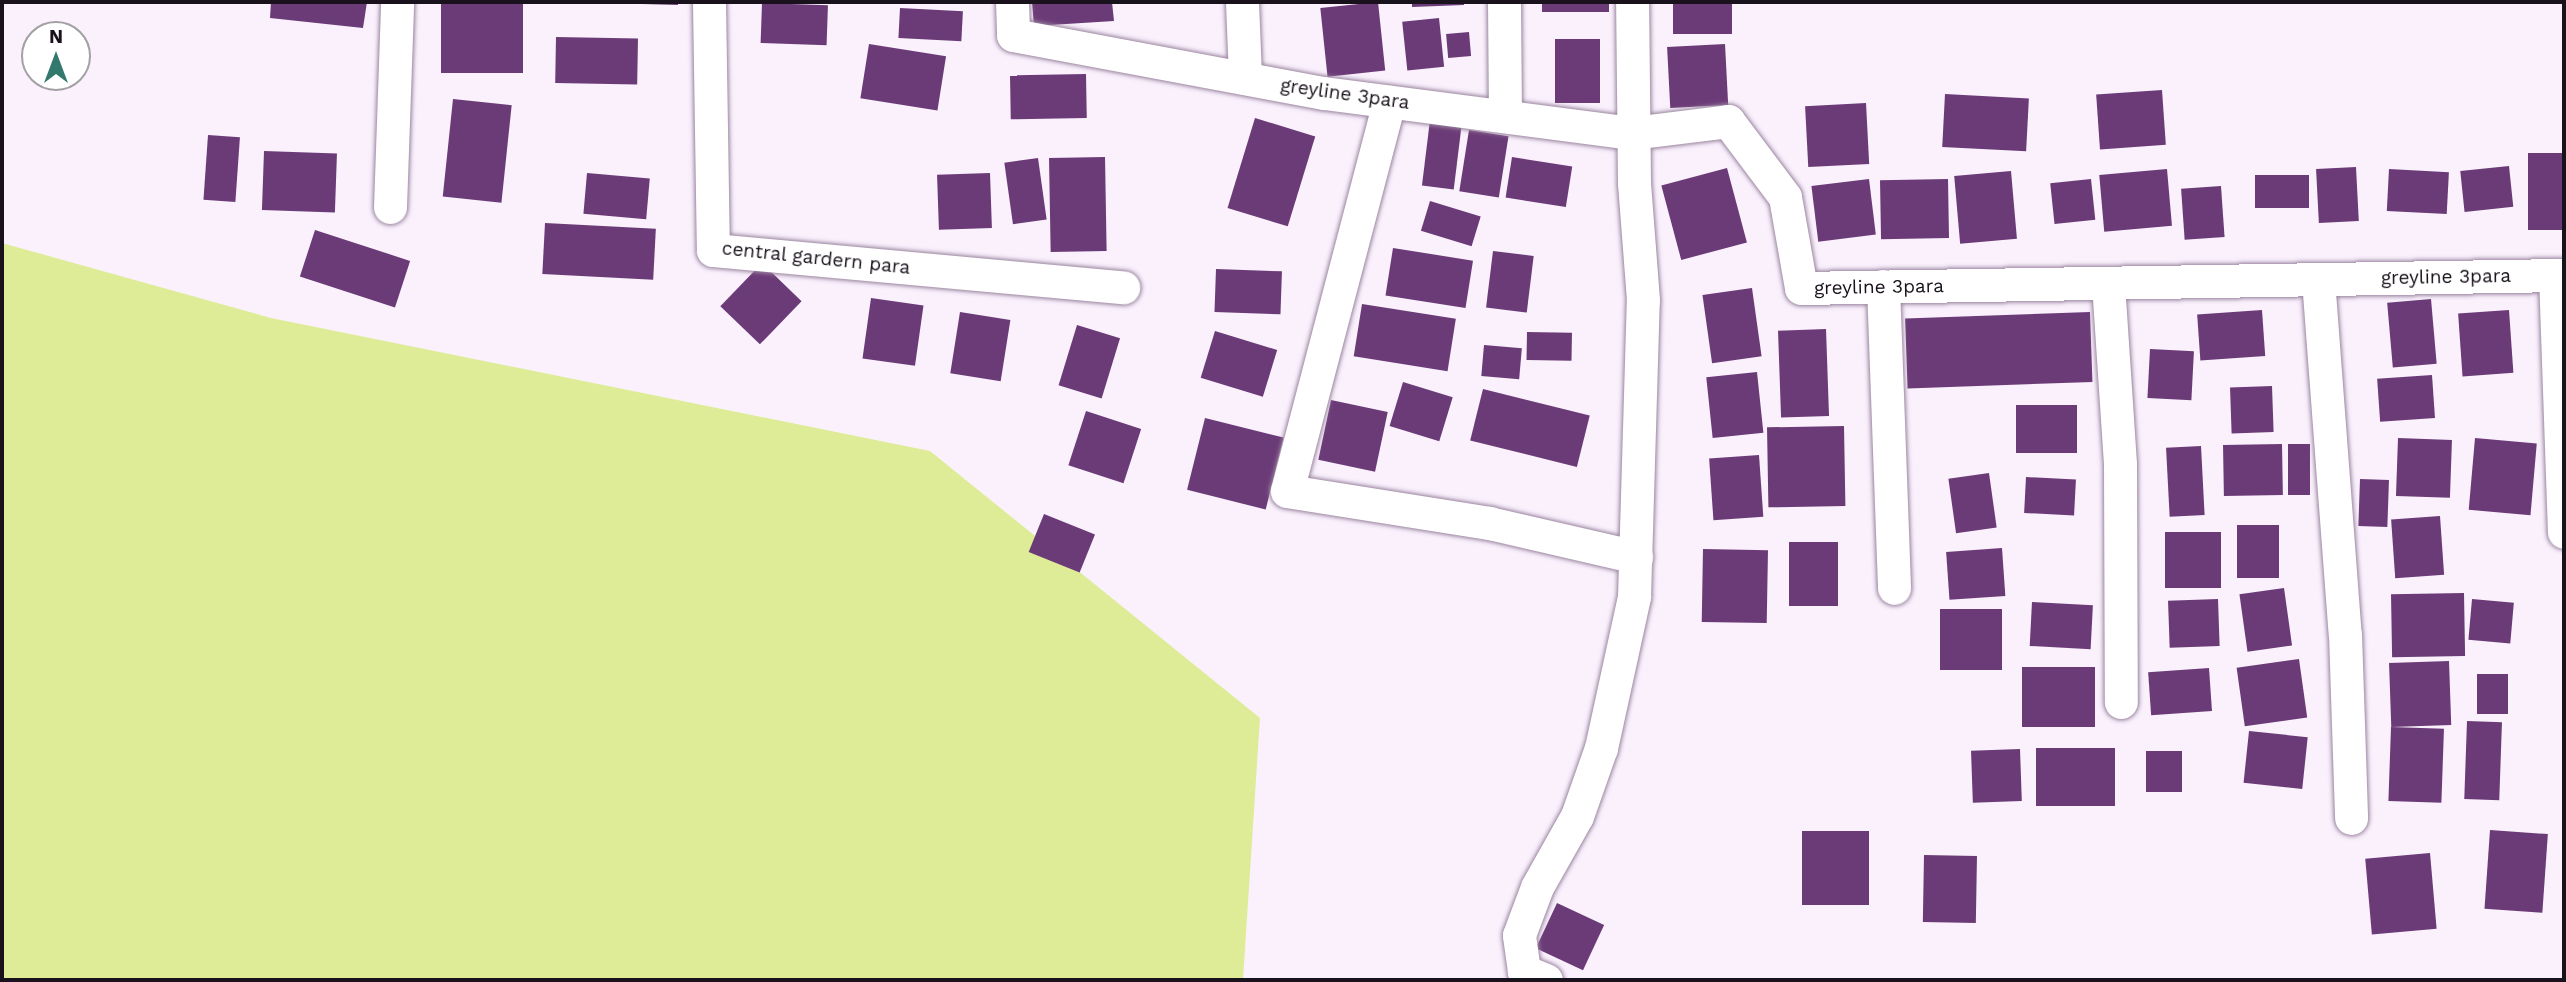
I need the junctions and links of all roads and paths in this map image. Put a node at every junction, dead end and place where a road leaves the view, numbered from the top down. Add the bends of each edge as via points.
1 (397, 2) edge
2 (709, 2) edge
3 (1012, 2) edge
4 (1242, 2) edge
5 (1504, 2) edge
6 (1632, 2) edge
7 (1245, 78) junction
8 (1390, 102) junction
9 (1505, 116) junction
10 (1632, 133) junction
11 (390, 207) dead end
12 (2560, 275) edge
13 (2318, 279) junction
14 (2108, 283) junction
15 (1883, 286) junction
16 (1123, 287) dead end
17 (2564, 532) edge
18 (1636, 557) junction
19 (1894, 588) dead end
20 (2121, 702) dead end
21 (2351, 818) dead end
22 (1546, 980) edge

1 - 11 street
2 - 16 street, central gardern para via 713,250
3 - 7 street, greyline 3para via 1013,35
4 - 7 street
5 - 9 street
6 - 10 street
7 - 8 street, greyline 3para
8 - 9 street, greyline 3para
8 - 18 street via 1287,491 1489,523
9 - 10 street, greyline 3para
10 - 15 street, greyline 3para via 1728,121 1785,197 1801,288
10 - 18 street via 1643,300
12 - 13 street, greyline 3para
12 - 17 street
13 - 14 street, greyline 3para
13 - 21 street via 2345,621
14 - 15 street, greyline 3para
14 - 20 street via 2120,464
15 - 19 street
18 - 22 street via 1634,597 1601,747 1577,816 1537,887 1519,935 1524,971

